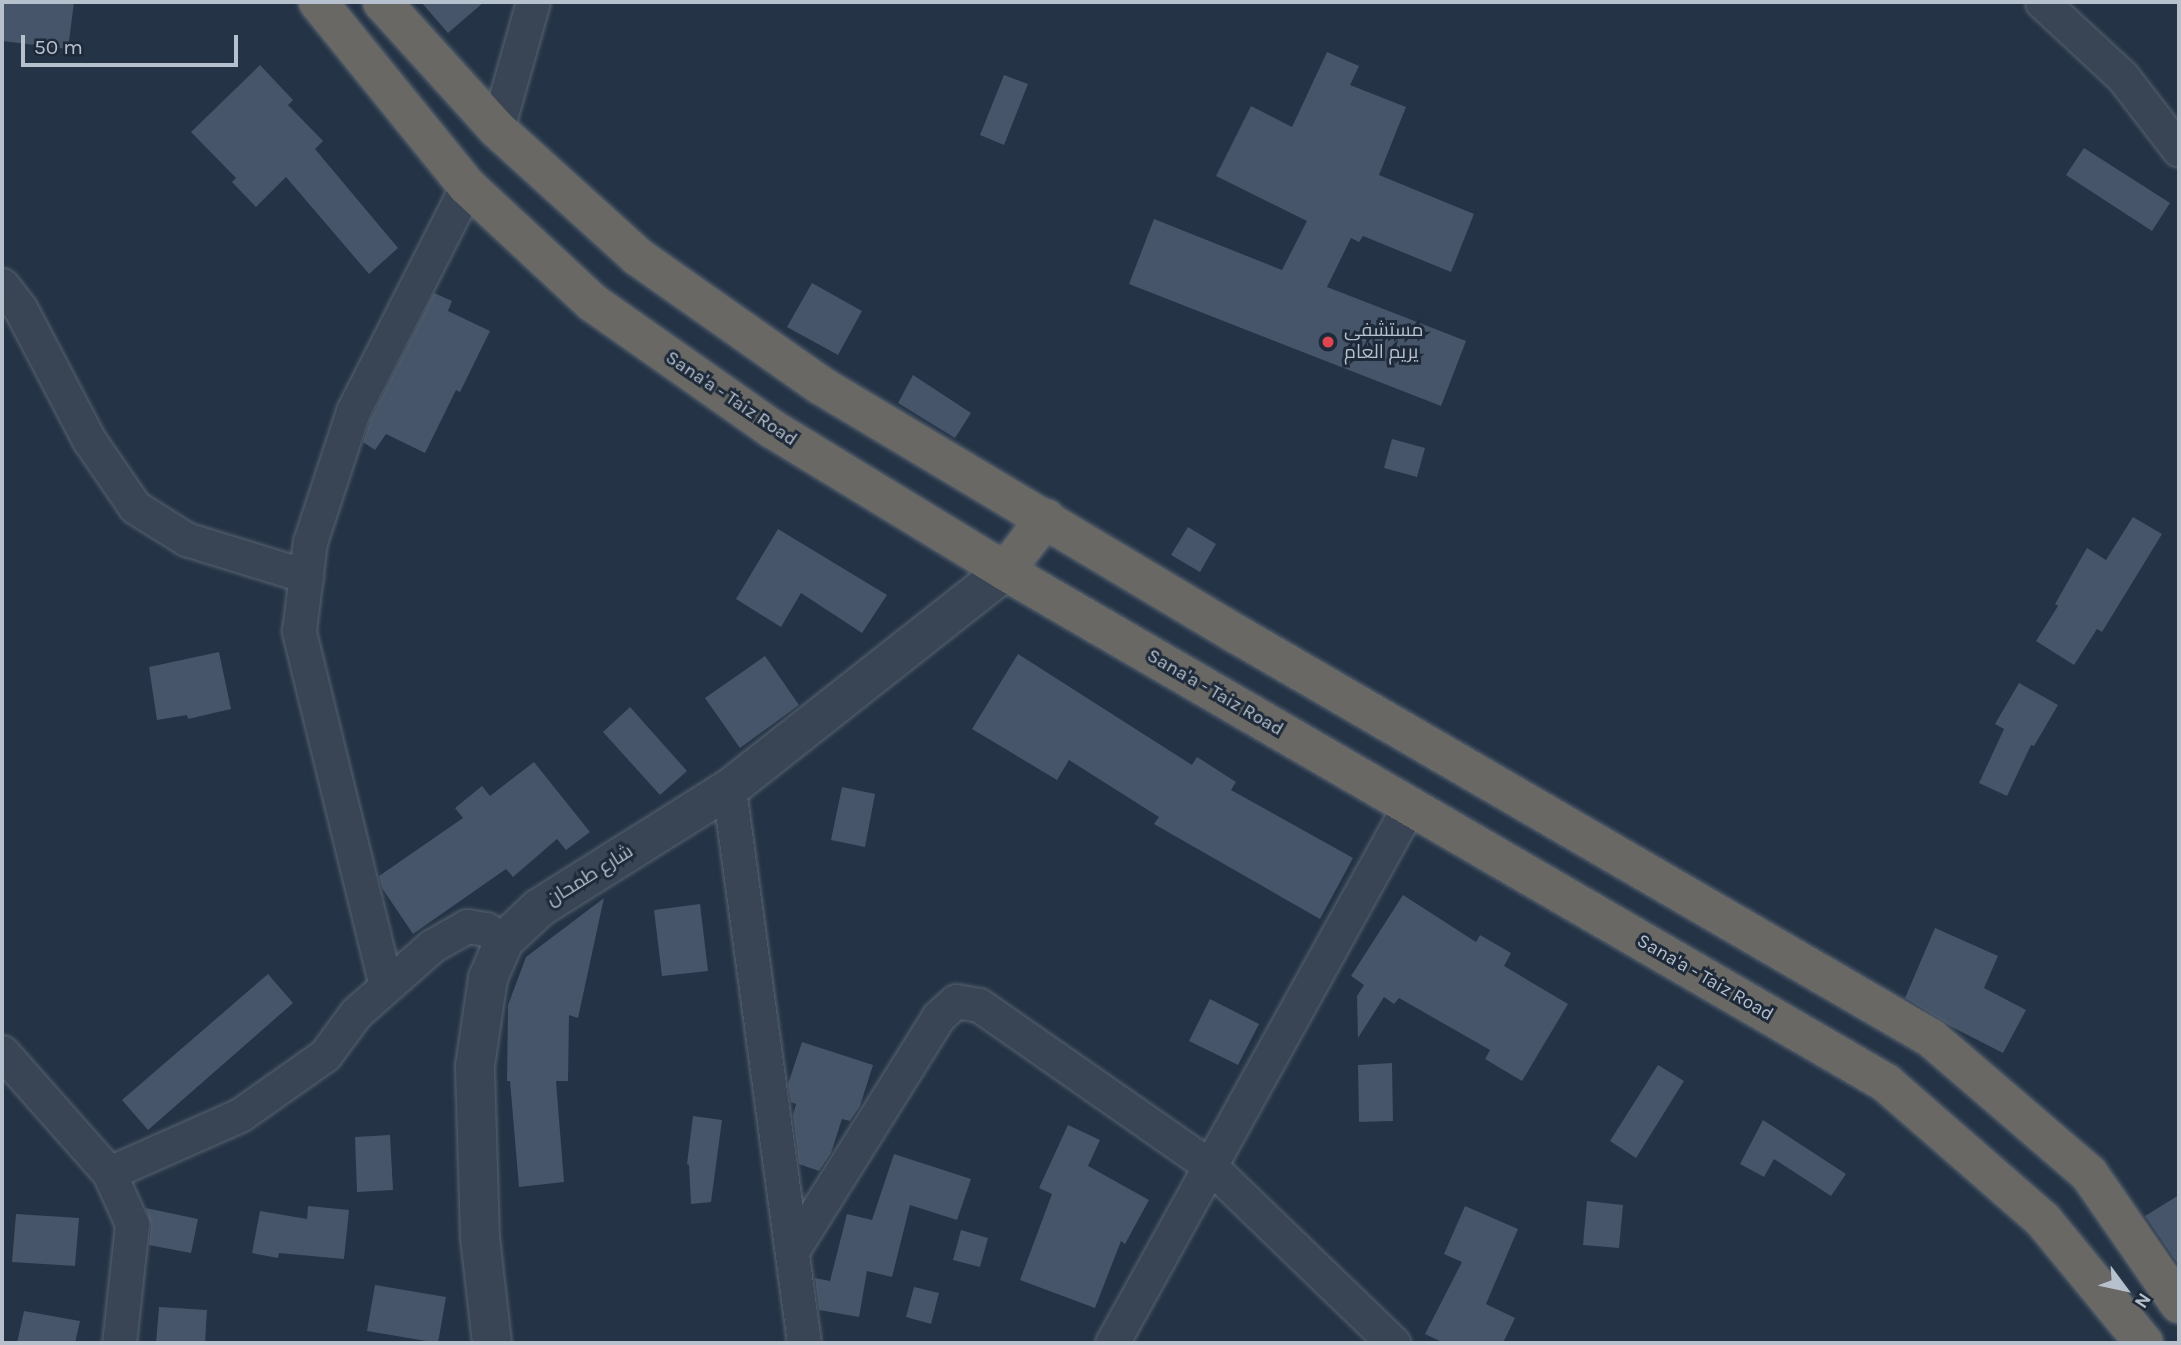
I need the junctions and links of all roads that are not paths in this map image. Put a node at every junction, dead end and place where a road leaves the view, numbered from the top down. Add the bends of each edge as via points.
1 (318, 2) edge
2 (382, 2) edge
3 (533, 2) edge
4 (2042, 2) edge
5 (497, 129) junction
6 (2179, 150) edge
7 (467, 186) junction
8 (2, 285) edge
9 (1046, 518) junction
10 (1005, 571) junction
11 (306, 576) junction
12 (729, 789) junction
13 (1409, 806) junction
14 (504, 941) junction
15 (386, 986) junction
16 (2, 1052) edge
17 (1210, 1166) junction
18 (109, 1173) junction
19 (792, 1251) junction
20 (2179, 1304) edge
21 (118, 1343) edge
22 (492, 1343) edge
23 (804, 1343) edge
24 (1112, 1343) edge
25 (1393, 1343) edge
26 (2144, 1343) edge

1 - 7 highway, Sana'a - Taiz Road
2 - 5 highway
3 - 5 street
4 - 6 street via 2122,76
5 - 9 highway via 638,257 820,384
7 - 10 highway, Sana'a - Taiz Road via 604,311 774,430
7 - 11 street via 353,411 310,542
8 - 11 street via 20,308 89,440 135,506 186,539
9 - 10 highway
9 - 20 highway via 1250,642 1931,1038 2089,1174
10 - 12 street, شارع طمحان
10 - 13 highway, Sana'a - Taiz Road
11 - 15 street via 299,631
12 - 14 street, شارع طمحان via 539,908
12 - 19 street
13 - 17 street
13 - 26 highway, Sana'a - Taiz Road via 1886,1083 2043,1220
14 - 15 street via 486,929 467,926 432,946
14 - 22 street, شارع طمحان via 488,978 475,1066 480,1237
15 - 18 street via 356,1013 325,1055 240,1115
16 - 18 street
17 - 19 street via 979,1004 956,1002 938,1017
17 - 24 street
17 - 25 street
18 - 21 street via 132,1224
19 - 23 street

